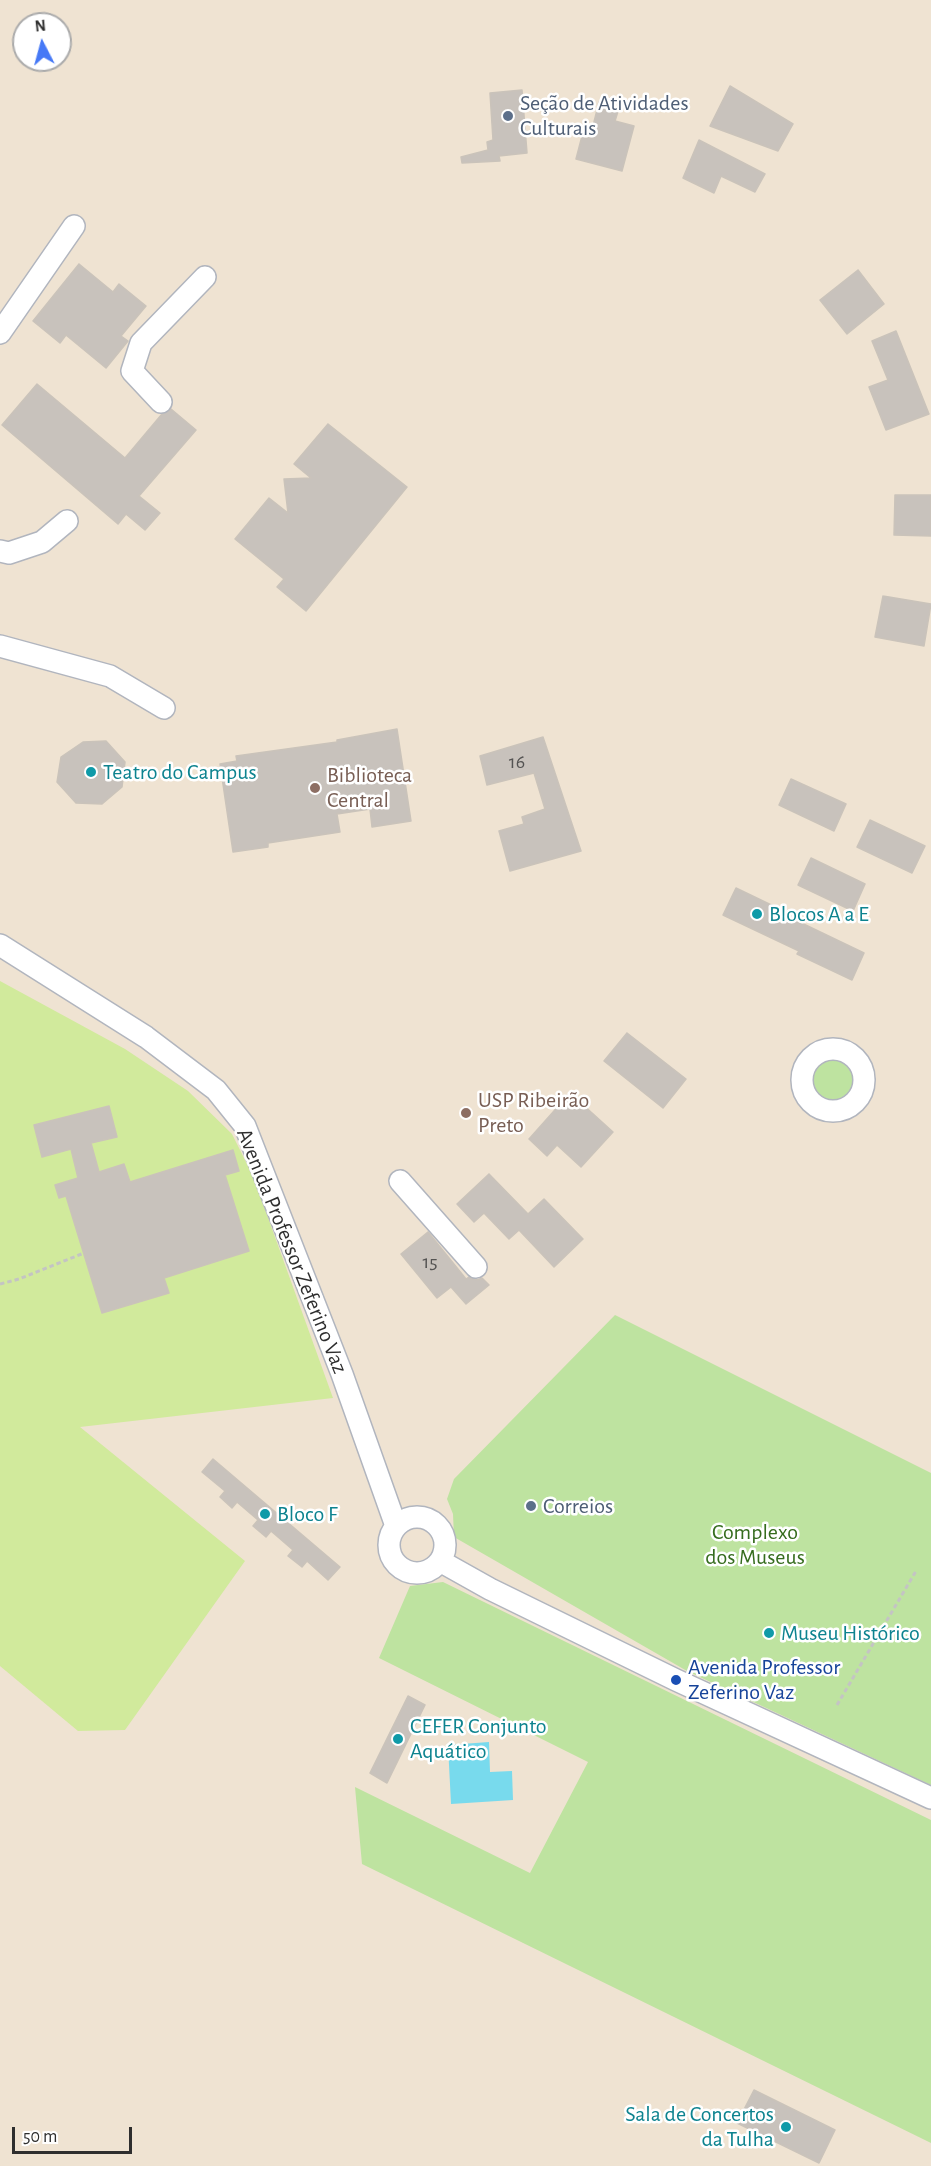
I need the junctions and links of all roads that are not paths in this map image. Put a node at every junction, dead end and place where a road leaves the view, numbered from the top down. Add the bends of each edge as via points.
1 (74, 226) dead end
2 (205, 278) dead end
3 (0, 333) edge
4 (161, 402) dead end
5 (67, 521) dead end
6 (0, 551) edge
7 (0, 646) edge
8 (164, 708) dead end
9 (0, 945) edge
10 (400, 1181) dead end
11 (477, 1268) dead end
12 (396, 1526) junction
13 (441, 1561) junction
14 (931, 1798) edge

1 - 3 street
2 - 4 street via 141,343 132,371
5 - 6 street via 42,542 9,553
7 - 8 street via 110,676
9 - 12 street, Avenida Professor Zeferino Vaz via 146,1037 216,1090 245,1126 342,1374
10 - 11 street
12 - 13 street via 422,1518 440,1528 445,1550
12 - 13 street via 389,1542 392,1559 398,1565 414,1573 434,1568
13 - 14 street via 665,1675

